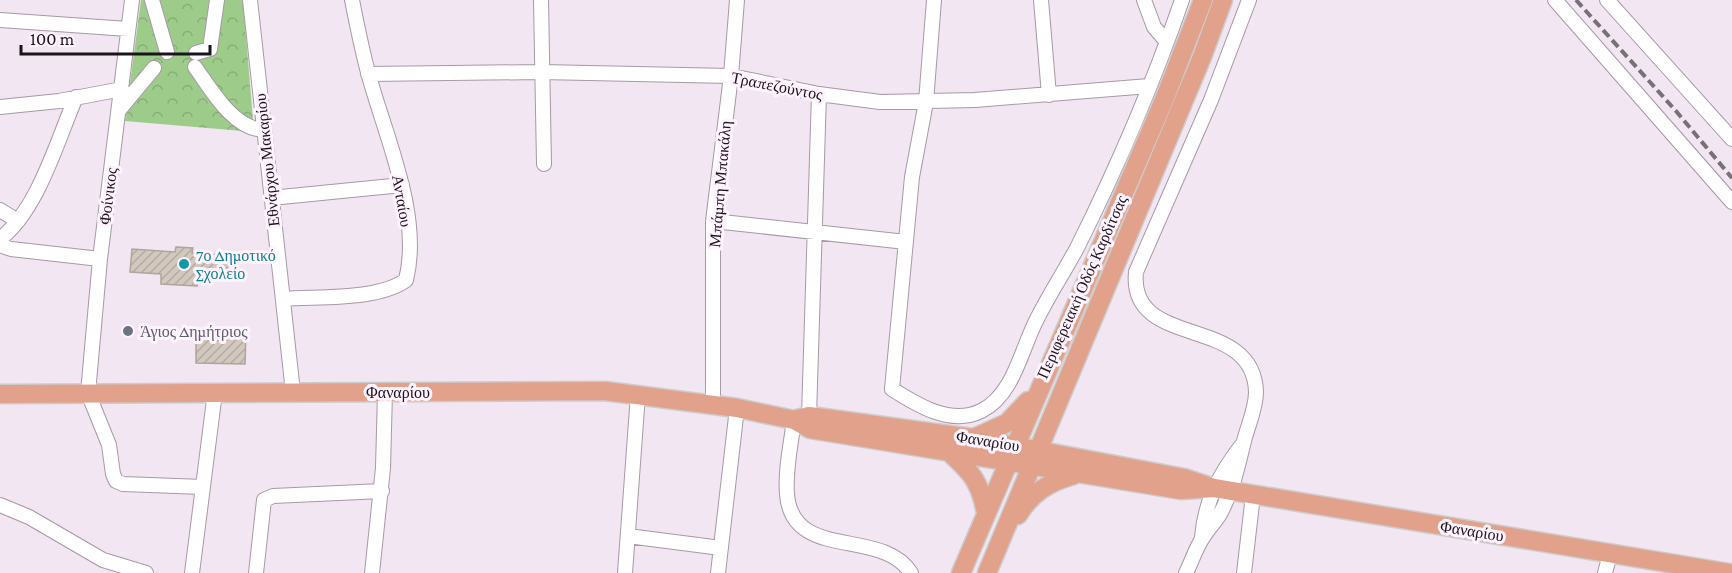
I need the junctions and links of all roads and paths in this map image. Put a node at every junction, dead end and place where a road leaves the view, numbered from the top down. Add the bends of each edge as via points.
1 (132, 0) edge
2 (153, 0) edge
3 (217, 0) edge
4 (250, 0) edge
5 (352, 0) edge
6 (541, 0) edge
7 (737, 0) edge
8 (934, 0) edge
9 (1041, 0) edge
10 (1144, 0) edge
11 (1182, 0) edge
12 (1203, 0) edge
13 (1223, 0) edge
14 (1249, 0) edge
15 (1555, 0) edge
16 (1607, 0) edge
17 (0, 20) edge
18 (128, 29) junction
19 (1166, 41) junction
20 (167, 52) dead end
21 (154, 68) dead end
22 (541, 72) junction
23 (368, 74) junction
24 (731, 76) junction
25 (1149, 86) junction
26 (122, 89) junction
27 (819, 94) junction
28 (1048, 95) junction
29 (76, 98) junction
30 (926, 102) junction
31 (0, 107) edge
32 (119, 111) junction
33 (264, 130) junction
34 (1732, 139) edge
35 (544, 164) dead end
36 (402, 185) junction
37 (271, 198) junction
38 (1732, 202) edge
39 (0, 210) edge
40 (18, 221) junction
41 (713, 221) junction
42 (815, 232) junction
43 (0, 238) edge
44 (906, 242) junction
45 (0, 245) edge
46 (100, 259) junction
47 (283, 299) junction
48 (1037, 390) junction
49 (215, 392) junction
50 (293, 392) junction
51 (385, 392) junction
52 (0, 393) edge
53 (88, 393) junction
54 (638, 394) junction
55 (713, 404) junction
56 (737, 408) junction
57 (801, 418) junction
58 (1048, 426) junction
59 (972, 438) junction
60 (948, 451) junction
61 (1011, 453) junction
62 (1035, 458) junction
63 (1082, 467) junction
64 (203, 487) junction
65 (1222, 489) junction
66 (382, 491) junction
67 (1253, 495) junction
68 (0, 506) edge
69 (986, 513) junction
70 (628, 536) junction
71 (1002, 536) junction
72 (721, 548) junction
73 (1610, 554) junction
74 (146, 573) edge
75 (192, 573) edge
76 (256, 573) edge
77 (372, 573) edge
78 (624, 573) edge
79 (718, 573) edge
80 (911, 573) edge
81 (960, 573) edge
82 (987, 573) edge
83 (1186, 573) edge
84 (1244, 573) edge
85 (1605, 573) edge
86 (1729, 573) edge

1 - 18 street, Φοίνικος
2 - 20 street
3 - 33 street via 210,49 196,60 229,111 247,126
4 - 33 street, Εθνάρχου Μακαρίου
5 - 23 street, Ανταίου
6 - 22 street
7 - 24 street, Μπάμπη Μπακάλη
8 - 30 street
9 - 28 street
10 - 19 street via 1154,27
11 - 19 street
12 - 48 main road, Περιφερειακή Οδός Καρδίτσας via 1164,100
13 - 58 main road, Περιφερειακή Οδός Καρδίτσας
14 - 65 street via 1136,276 1142,300 1157,317 1226,344 1249,364 1255,398 1244,442 1225,467
15 - 38 street
16 - 34 street
17 - 18 street
18 - 26 street, Φοίνικος
19 - 25 street
21 - 32 street
22 - 23 street, Τραπεζούντος
22 - 24 street, Τραπεζούντος
22 - 35 street
23 - 36 street, Ανταίου
24 - 27 street, Τραπεζούντος
24 - 41 street, Μπάμπη Μπακάλη
25 - 28 street, Τραπεζούντος
25 - 44 street via 1078,245 1004,390 983,410 965,416 929,409 892,389
26 - 29 street
26 - 32 street, Φοίνικος
27 - 30 street, Τραπεζούντος via 880,102
27 - 42 street
28 - 30 street, Τραπεζούντος
29 - 31 street
29 - 40 street via 33,198
30 - 44 street via 912,177
32 - 46 street, Φοίνικος
33 - 37 street, Εθνάρχου Μακαρίου
36 - 37 street
36 - 47 street, Ανταίου via 410,255 406,280 375,292
37 - 47 street, Εθνάρχου Μακαρίου
39 - 40 street
40 - 43 street
41 - 42 street
41 - 55 street, Μπάμπη Μπακάλη
42 - 44 street
42 - 57 street
45 - 46 street
46 - 53 street, Φοίνικος
47 - 50 street, Εθνάρχου Μακαρίου
48 - 59 main road via 1007,423
48 - 61 main road, Περιφερειακή Οδός Καρδίτσας
49 - 50 main road, Φαναρίου
49 - 53 main road, Φαναρίου
49 - 64 street
50 - 51 main road, Φαναρίου
51 - 54 main road, Φαναρίου
51 - 66 street
52 - 53 main road, Φαναρίου
53 - 64 street via 109,445 117,481
54 - 55 main road, Φαναρίου
54 - 70 street
55 - 56 main road, Φαναρίου
56 - 57 main road, Φαναρίου
56 - 72 street
57 - 59 main road, Φαναρίου
57 - 60 main road, Φαναρίου via 810,429
57 - 80 street via 787,493 794,518 806,531 819,537 885,552 901,561
58 - 62 main road, Περιφερειακή Οδός Καρδίτσας
58 - 63 main road
59 - 61 main road, Φαναρίου
60 - 61 main road, Φαναρίου
60 - 69 main road via 976,478
61 - 62 main road, Φαναρίου
61 - 69 main road, Περιφερειακή Οδός Καρδίτσας
62 - 63 main road, Φαναρίου
62 - 71 main road, Περιφερειακή Οδός Καρδίτσας
63 - 65 main road, Φαναρίου
63 - 71 main road via 1035,494
64 - 75 street
65 - 67 main road, Φαναρίου
65 - 83 street via 1204,513 1202,538
66 - 76 street via 273,496 264,500
66 - 77 street
67 - 73 main road, Φαναρίου
67 - 84 street
68 - 74 street via 29,517 103,560
69 - 81 main road, Περιφερειακή Οδός Καρδίτσας
70 - 72 street
70 - 78 street
71 - 82 main road, Περιφερειακή Οδός Καρδίτσας
72 - 79 street
73 - 85 street
73 - 86 main road, Φαναρίου

